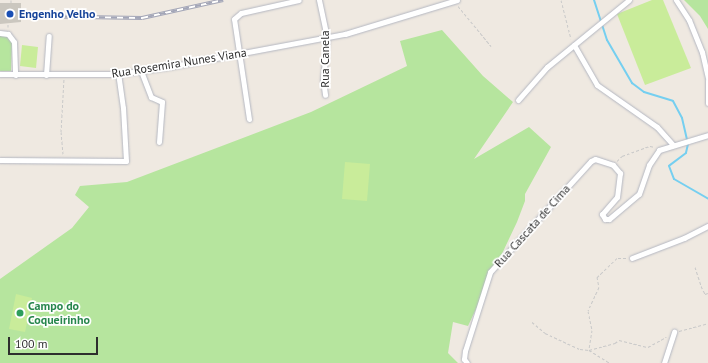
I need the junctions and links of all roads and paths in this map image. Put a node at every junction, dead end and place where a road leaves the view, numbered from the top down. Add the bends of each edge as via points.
1 (11, 0) edge
2 (299, 0) edge
3 (319, 0) edge
4 (456, 0) edge
5 (561, 0) edge
6 (629, 0) edge
7 (676, 0) edge
8 (11, 3) dead end
9 (0, 33) edge
10 (49, 36) dead end
11 (327, 38) junction
12 (574, 45) junction
13 (491, 46) dead end
14 (241, 54) junction
15 (141, 71) junction
16 (0, 74) edge
17 (118, 74) junction
18 (15, 75) junction
19 (46, 75) junction
20 (64, 75) junction
21 (708, 77) edge
22 (708, 80) edge
23 (325, 95) dead end
24 (518, 100) dead end
25 (708, 103) edge
26 (249, 119) dead end
27 (708, 135) edge
28 (159, 142) dead end
29 (673, 145) junction
30 (659, 150) junction
31 (0, 160) edge
32 (63, 162) junction
33 (614, 165) junction
34 (708, 226) edge
35 (632, 258) joint
36 (695, 267) dead end
37 (708, 293) edge
38 (532, 322) dead end
39 (708, 323) edge
40 (674, 332) junction
41 (589, 350) junction
42 (467, 363) edge
43 (610, 363) edge
44 (664, 363) edge

1 - 8 path
2 - 14 street via 235,16 234,25
3 - 11 street, Rua Canela
4 - 11 street, Rua Rosemira Nunes Viana
4 - 13 path
5 - 12 path
6 - 12 street
7 - 21 street via 689,20 702,52
9 - 18 street via 8,34 14,42
10 - 19 street
11 - 14 street, Rua Rosemira Nunes Viana
11 - 23 street, Rua Canela via 323,80
12 - 24 street via 547,67
12 - 29 street via 597,85 657,127
14 - 15 street, Rua Rosemira Nunes Viana
14 - 26 street
15 - 17 street, Rua Rosemira Nunes Viana
15 - 28 street via 151,97 162,102
16 - 18 street, Rua Rosemira Nunes Viana
17 - 20 street, Rua Rosemira Nunes Viana
17 - 32 street via 126,161
18 - 19 street, Rua Rosemira Nunes Viana
19 - 20 street, Rua Rosemira Nunes Viana
20 - 32 path
22 - 25 street
27 - 29 street
29 - 30 street
30 - 33 path via 650,146 622,156
30 - 33 street via 649,166 639,194 609,219 605,219 602,214 615,201 620,187 620,173
31 - 32 street
33 - 42 street, Rua Cascata de Cima via 595,159 591,161 490,272 465,351 464,359
34 - 35 street
35 - 41 path via 617,258 596,277 599,287 588,310 592,330
36 - 37 path via 705,294
38 - 41 path via 560,340
39 - 40 path
40 - 41 path via 648,347 619,340
40 - 44 street
41 - 43 path

